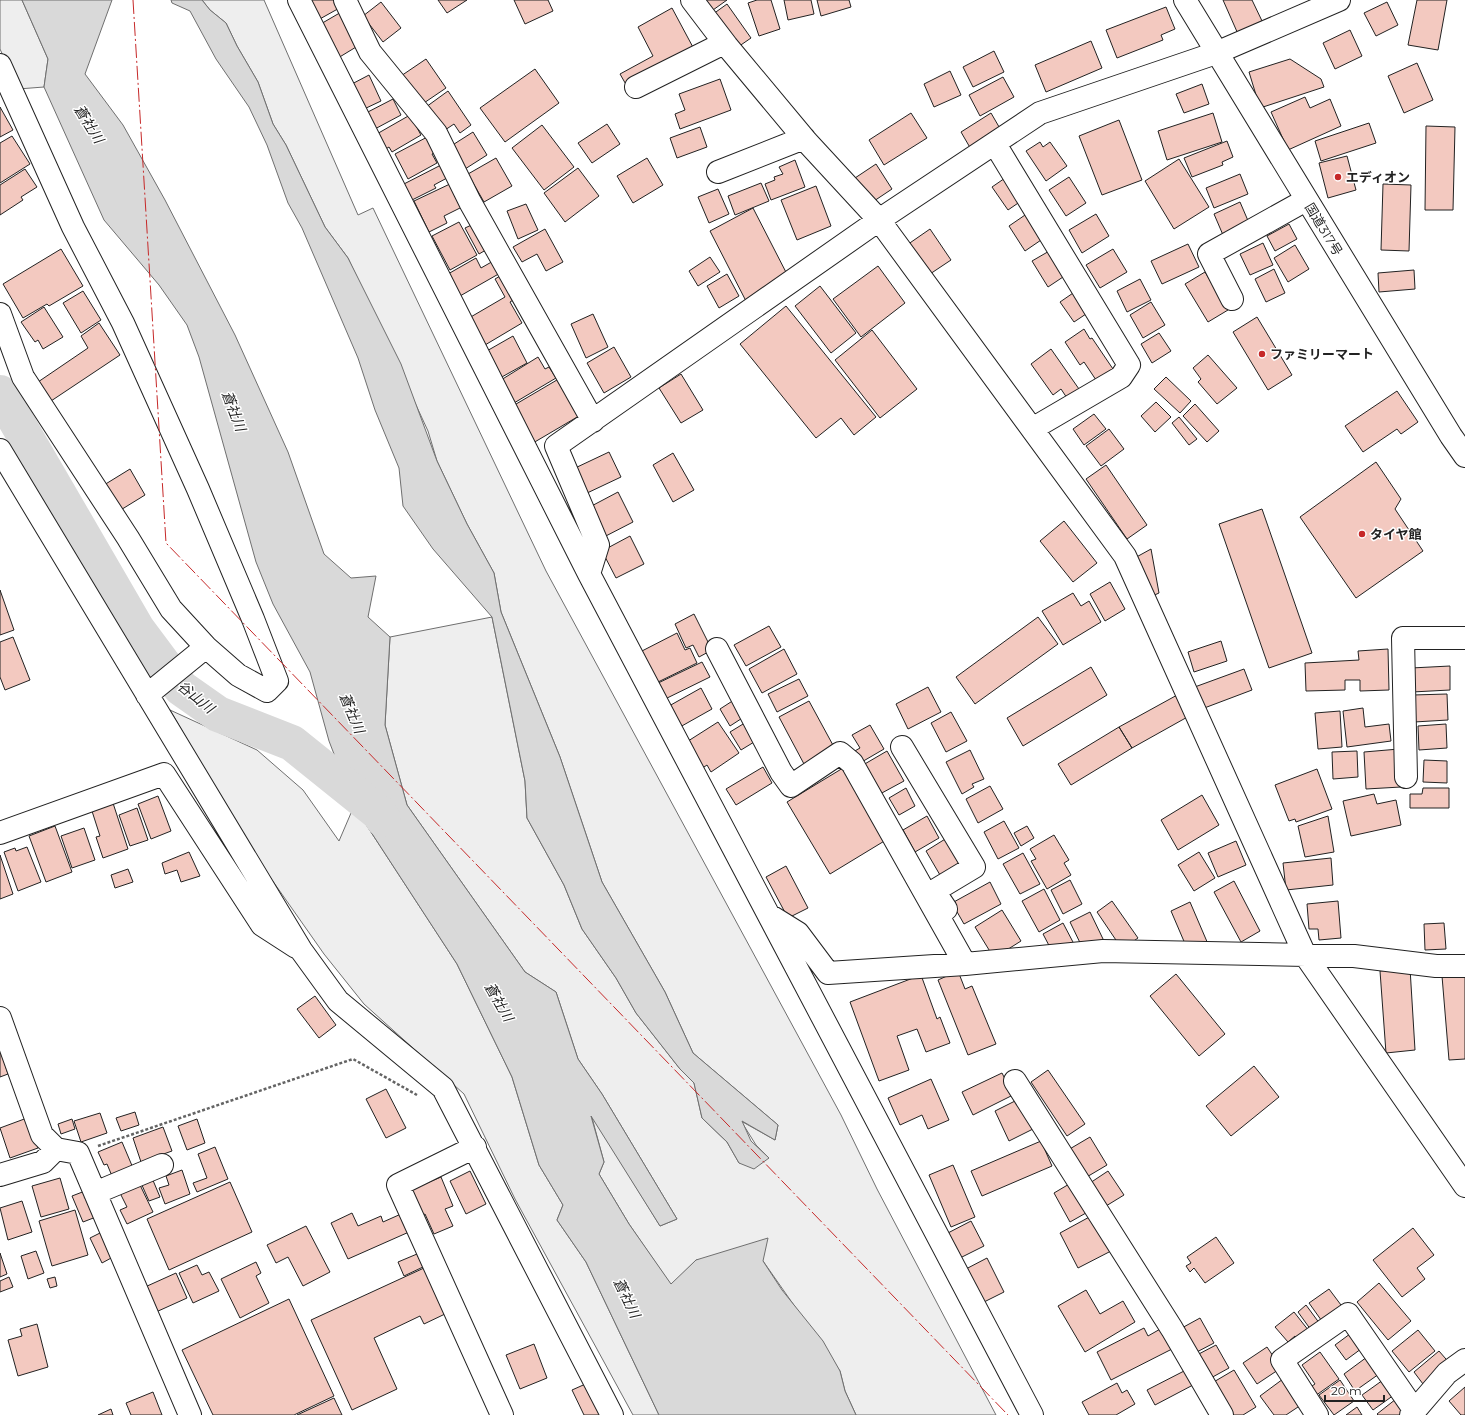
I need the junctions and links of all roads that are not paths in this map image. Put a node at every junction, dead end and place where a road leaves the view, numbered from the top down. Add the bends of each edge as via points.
1 (299, 0) edge
2 (345, 0) edge
3 (692, 0) edge
4 (1186, 0) edge
5 (1339, 0) edge
6 (724, 43) junction
7 (1216, 53) junction
8 (0, 65) edge
9 (636, 87) dead end
10 (804, 138) junction
11 (995, 144) junction
12 (718, 172) dead end
13 (1306, 200) junction
14 (880, 220) junction
15 (1232, 299) dead end
16 (0, 314) edge
17 (593, 421) junction
18 (1032, 430) junction
19 (1458, 435) edge
20 (0, 450) edge
21 (1465, 456) edge
22 (589, 574) junction
23 (1465, 638) edge
24 (206, 647) junction
25 (717, 649) dead end
26 (148, 695) junction
27 (902, 747) dead end
28 (1406, 777) dead end
29 (0, 833) edge
30 (768, 914) junction
31 (301, 950) junction
32 (1305, 955) junction
33 (974, 963) junction
34 (1465, 966) edge
35 (0, 1018) edge
36 (1015, 1081) dead end
37 (475, 1147) junction
38 (56, 1149) junction
39 (162, 1165) dead end
40 (0, 1175) edge
41 (1465, 1186) edge
42 (95, 1193) junction
43 (1465, 1360) edge
44 (1413, 1413) edge
45 (190, 1415) edge
46 (502, 1415) edge
47 (612, 1415) edge
48 (1032, 1415) edge
49 (1222, 1415) edge
50 (1317, 1415) edge

1 - 22 main road
2 - 17 main road via 370,52 436,133 470,202
3 - 6 main road
4 - 7 main road, 国道317号
5 - 7 main road
6 - 9 main road
6 - 10 main road
7 - 11 main road via 1040,113
7 - 13 main road, 国道317号
8 - 24 main road via 73,227 123,323 198,489 277,681 267,691 238,675
10 - 12 main road
10 - 14 main road
11 - 14 main road
11 - 18 main road via 1129,365 1121,377
13 - 15 main road via 1209,254
13 - 19 main road, 国道317号
14 - 17 main road
14 - 18 main road
16 - 24 main road via 23,377 171,609
17 - 22 main road via 556,446 598,545
18 - 32 main road via 1125,556
19 - 21 main road, 国道317号
20 - 26 main road
22 - 30 main road
23 - 28 main road via 1403,638
24 - 26 main road
25 - 33 main road via 781,772 791,786 840,753 852,763
26 - 31 main road
27 - 33 main road via 974,866 934,891
29 - 31 main road via 164,774 262,925
30 - 33 main road via 798,934 828,974
30 - 48 main road
31 - 37 main road via 338,1001 443,1088
32 - 33 main road via 1103,951
32 - 34 main road via 1354,956 1436,966
32 - 41 main road
35 - 38 main road via 42,1134
36 - 49 main road via 1172,1329
37 - 46 main road via 398,1185
37 - 47 main road
38 - 40 main road via 43,1162
38 - 42 main road via 78,1153
39 - 42 main road
42 - 45 main road
43 - 44 main road via 1447,1373
44 - 50 main road via 1348,1314 1282,1360

